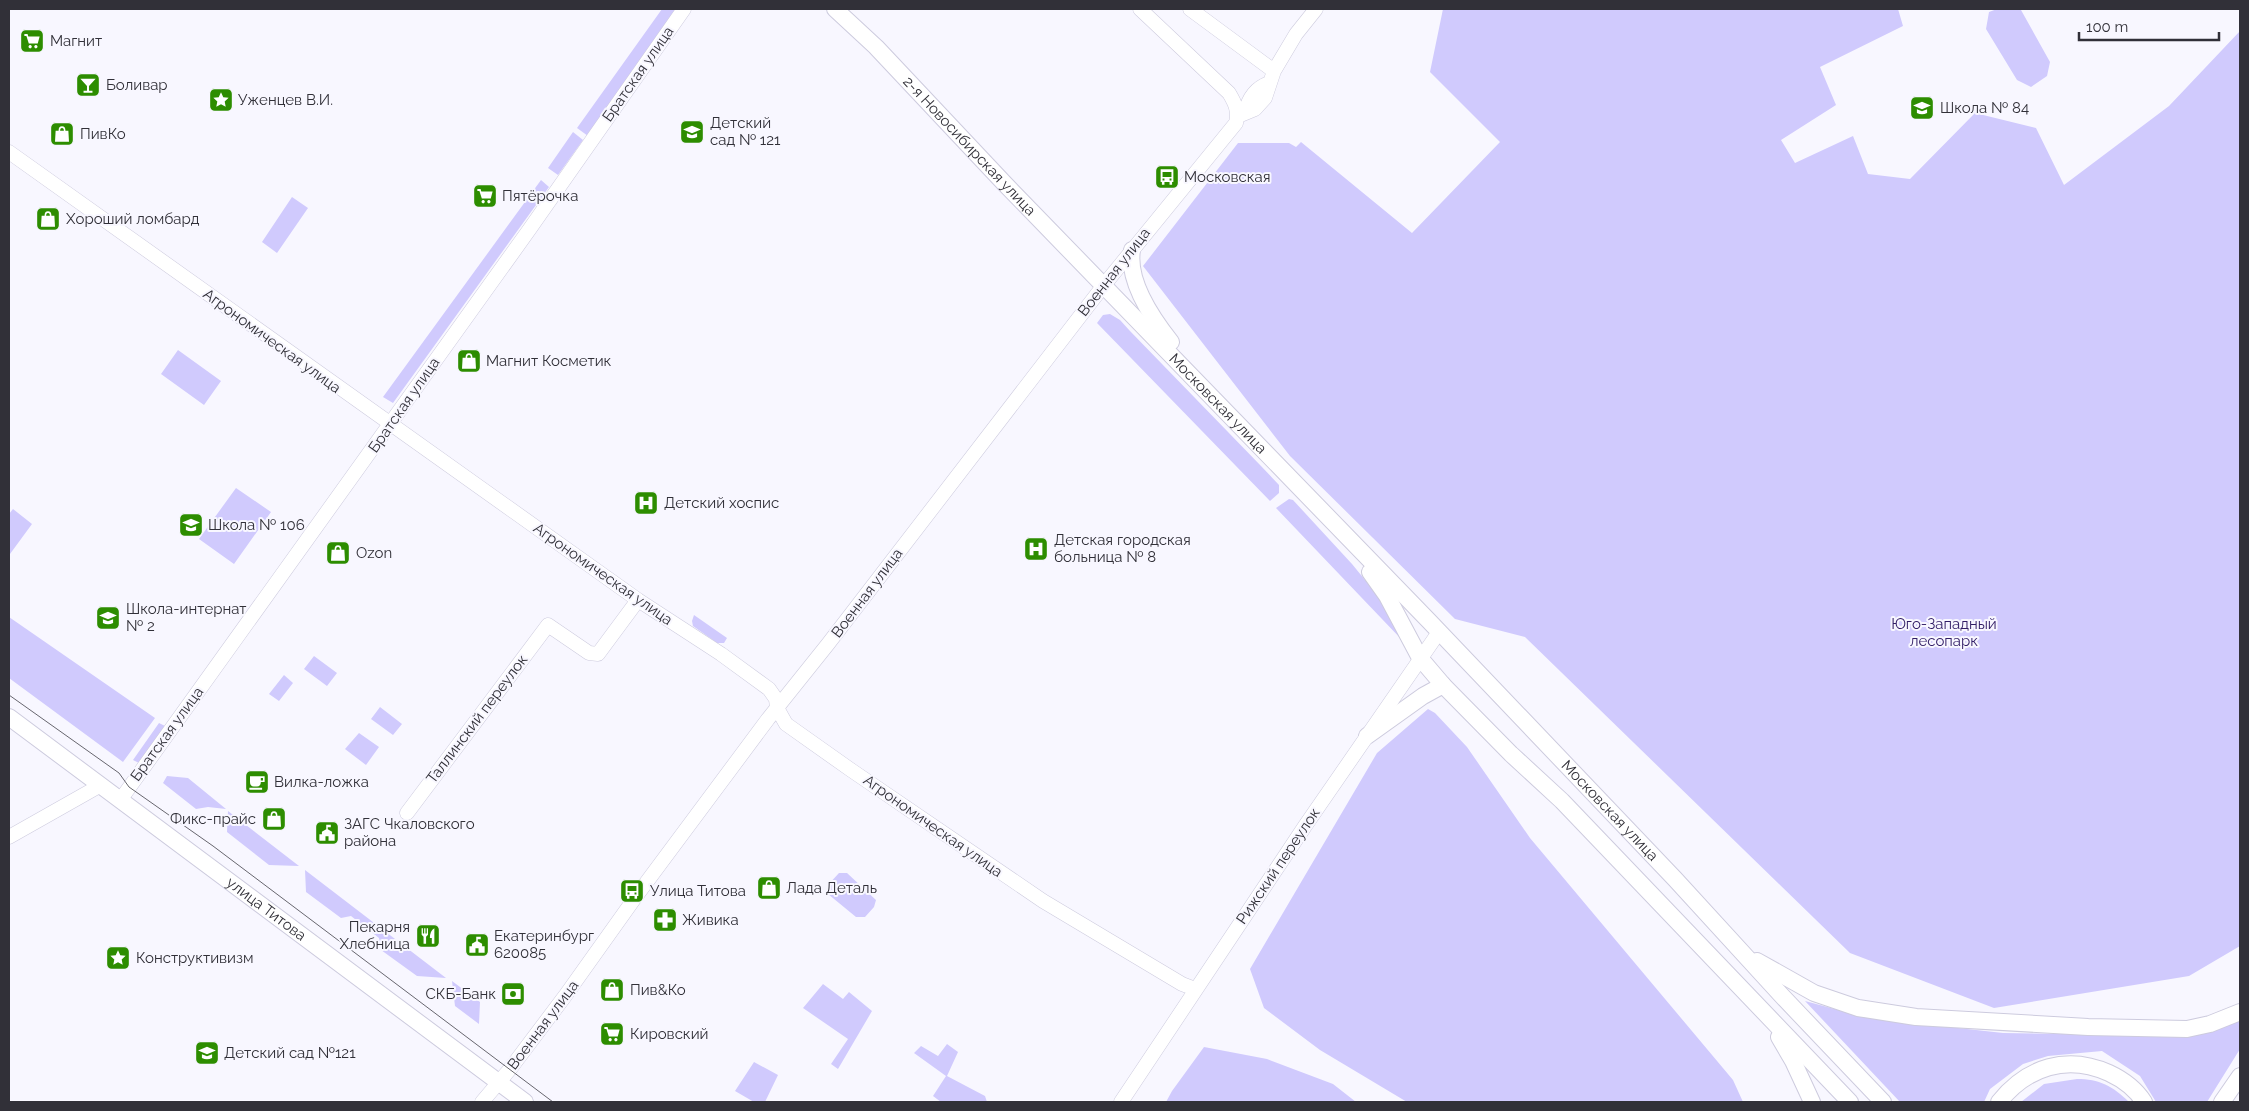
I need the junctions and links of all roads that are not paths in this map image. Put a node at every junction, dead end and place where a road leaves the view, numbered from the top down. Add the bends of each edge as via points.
1 (684, 9) edge
2 (835, 9) edge
3 (1140, 9) edge
4 (1190, 9) edge
5 (1316, 9) edge
6 (1271, 77) junction
7 (1242, 114) junction
8 (9, 152) edge
9 (1132, 250) junction
10 (1104, 285) junction
11 (1189, 374) junction
12 (390, 423) junction
13 (1332, 522) junction
14 (638, 600) junction
15 (1439, 632) junction
16 (1420, 658) junction
17 (1443, 685) junction
18 (777, 708) junction
19 (9, 716) edge
20 (1367, 736) junction
21 (101, 785) junction
22 (121, 799) junction
23 (407, 813) dead end
24 (9, 837) edge
25 (1744, 954) junction
26 (1195, 989) junction
27 (1762, 1010) junction
28 (2240, 1012) edge
29 (2240, 1076) edge
30 (499, 1083) junction
31 (482, 1102) edge
32 (525, 1102) edge
33 (1121, 1102) edge
34 (1812, 1102) edge
35 (1850, 1102) edge
36 (1884, 1102) edge
37 (1999, 1102) edge
38 (2144, 1102) edge
39 (2222, 1102) edge

1 - 12 street, Братская улица
2 - 10 main road, 2-я Новосибирская улица via 876,47
3 - 7 street via 1229,93
4 - 6 street
5 - 6 street, Военная улица via 1296,34
6 - 7 street, Военная улица via 1269,92 1247,102
7 - 9 street, Военная улица
8 - 12 street, Агрономическая улица
9 - 10 street, Военная улица
9 - 11 main road via 1131,270 1151,316 1185,361
10 - 11 main road, Московская улица
10 - 18 street, Военная улица
11 - 13 main road, Московская улица
12 - 14 street, Агрономическая улица
12 - 22 street, Братская улица
13 - 15 main road, Московская улица
13 - 16 main road, Московская улица via 1387,596
14 - 18 street, Агрономическая улица via 769,689 776,699
14 - 23 street, Таллинский переулок via 598,654 589,653 548,625
15 - 16 street, Рижский переулок
15 - 25 main road, Московская улица
16 - 17 main road, Московская улица
16 - 20 street, Рижский переулок
17 - 20 main road
17 - 27 main road, Московская улица via 1562,801
18 - 26 street, Агрономическая улица via 786,724 1042,901
18 - 30 street, Военная улица
19 - 21 main road, улица Титова
20 - 26 street, Рижский переулок
21 - 22 main road, улица Титова
21 - 24 street
22 - 30 main road, улица Титова
25 - 28 main road via 1814,993 1858,1008 1916,1017 2187,1030
25 - 36 main road, Московская улица
26 - 33 street, Рижский переулок
27 - 34 main road via 1793,1061
27 - 35 main road, Московская улица
29 - 39 main road
30 - 31 street, Военная улица
30 - 32 main road, улица Титова
37 - 38 main road via 2029,1074 2053,1065 2073,1064 2095,1067 2125,1081

